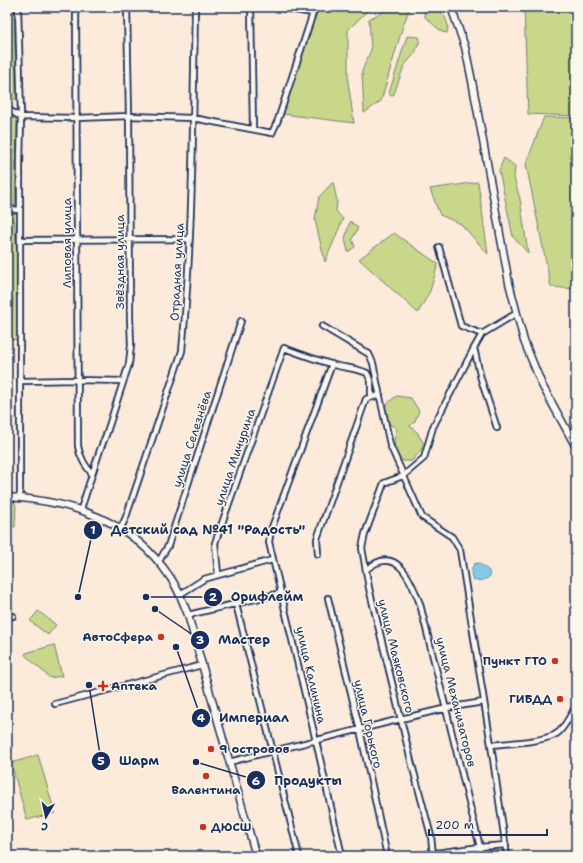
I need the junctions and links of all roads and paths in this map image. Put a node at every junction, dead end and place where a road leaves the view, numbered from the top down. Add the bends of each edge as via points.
1 (18, 7) edge
2 (76, 7) edge
3 (127, 7) edge
4 (195, 7) edge
5 (251, 7) edge
6 (277, 7) edge
7 (314, 7) edge
8 (451, 7) edge
9 (313, 13) junction
10 (7, 109) edge
11 (21, 116) junction
12 (129, 116) junction
13 (77, 118) junction
14 (193, 118) junction
15 (253, 129) junction
16 (7, 209) edge
17 (20, 210) junction
18 (130, 239) junction
19 (189, 239) junction
20 (20, 240) junction
21 (77, 240) junction
22 (439, 247) dead end
23 (517, 313) junction
24 (241, 321) dead end
25 (322, 326) dead end
26 (482, 334) junction
27 (474, 348) junction
28 (332, 364) junction
29 (77, 380) junction
30 (21, 381) junction
31 (123, 381) junction
32 (380, 395) junction
33 (371, 397) junction
34 (498, 428) dead end
35 (576, 447) edge
36 (92, 474) junction
37 (403, 476) junction
38 (7, 497) edge
39 (20, 498) junction
40 (81, 509) junction
41 (121, 528) junction
42 (318, 554) dead end
43 (272, 560) junction
44 (159, 561) junction
45 (367, 569) junction
46 (218, 574) junction
47 (281, 593) junction
48 (179, 595) junction
49 (328, 598) dead end
50 (236, 604) junction
51 (188, 615) junction
52 (7, 616) edge
53 (13, 616) dead end
54 (202, 665) junction
55 (483, 702) junction
56 (55, 704) dead end
57 (576, 706) edge
58 (447, 708) junction
59 (401, 719) junction
60 (360, 730) junction
61 (316, 741) junction
62 (491, 745) junction
63 (274, 751) junction
64 (229, 762) junction
65 (506, 845) junction
66 (480, 846) junction
67 (433, 854) edge
68 (256, 856) edge
69 (300, 856) edge
70 (342, 856) edge
71 (387, 856) edge
72 (414, 856) edge
73 (480, 856) edge
74 (507, 856) edge

1 - 11 street
2 - 13 street, Липовая улица
3 - 12 street, Звёздная улица
4 - 14 street, Отрадная улица
5 - 15 street
6 - 9 street
7 - 9 street
8 - 23 street via 465,47
9 - 15 street via 272,133
10 - 11 street
11 - 13 street
11 - 17 street
12 - 13 street
12 - 14 street
12 - 18 street, Звёздная улица
13 - 21 street, Липовая улица
14 - 15 street
14 - 19 street, Отрадная улица
16 - 17 street
17 - 20 street
18 - 19 street
18 - 21 street
18 - 31 street, Звёздная улица via 132,345
19 - 41 street, Отрадная улица via 182,351
20 - 21 street
20 - 30 street
21 - 29 street, Липовая улица
22 - 26 street via 461,326
23 - 26 street
23 - 35 street via 524,341 542,385
24 - 44 street, улица Селезнёва via 168,546
25 - 32 street via 369,354
26 - 27 street
27 - 34 street via 481,379
27 - 37 street via 433,427 424,458
28 - 33 street via 367,373 371,381
28 - 43 street, улица Калинина via 271,530 269,542
28 - 46 street, улица Мичурина via 284,348 215,544
29 - 30 street
29 - 31 street
29 - 36 street, Липовая улица via 79,455
30 - 39 street
31 - 36 street, Звёздная улица
32 - 33 street
32 - 37 street via 390,445
33 - 42 street via 366,399 323,518 317,539
36 - 40 street, Звёздная улица
37 - 45 street, улица Маяковского via 384,483 362,548
37 - 55 street via 422,517 452,537 460,550
38 - 39 street
39 - 40 street
40 - 41 street
41 - 44 street
43 - 46 street
43 - 47 street, улица Калинина
44 - 48 street
45 - 58 street, улица Механизаторов via 384,560 393,562 402,567 411,580 420,604
45 - 59 street, улица Маяковского via 369,588
46 - 48 street via 204,579
47 - 50 street
47 - 61 street, улица Калинина
48 - 51 street
49 - 60 street, улица Горького
50 - 51 street
50 - 63 street
51 - 54 street
52 - 53 street
54 - 56 street
54 - 64 street
55 - 58 street
55 - 62 street
57 - 62 street via 559,732 553,736
58 - 59 street
58 - 66 street, улица Механизаторов
59 - 60 street
59 - 67 street, улица Маяковского via 431,836
60 - 61 street
60 - 71 street, улица Горького
61 - 63 street
61 - 70 street, улица Калинина
62 - 65 street
63 - 64 street
63 - 69 street
64 - 68 street
65 - 66 street
65 - 74 street
66 - 67 street
66 - 73 street, улица Механизаторов
67 - 72 street

